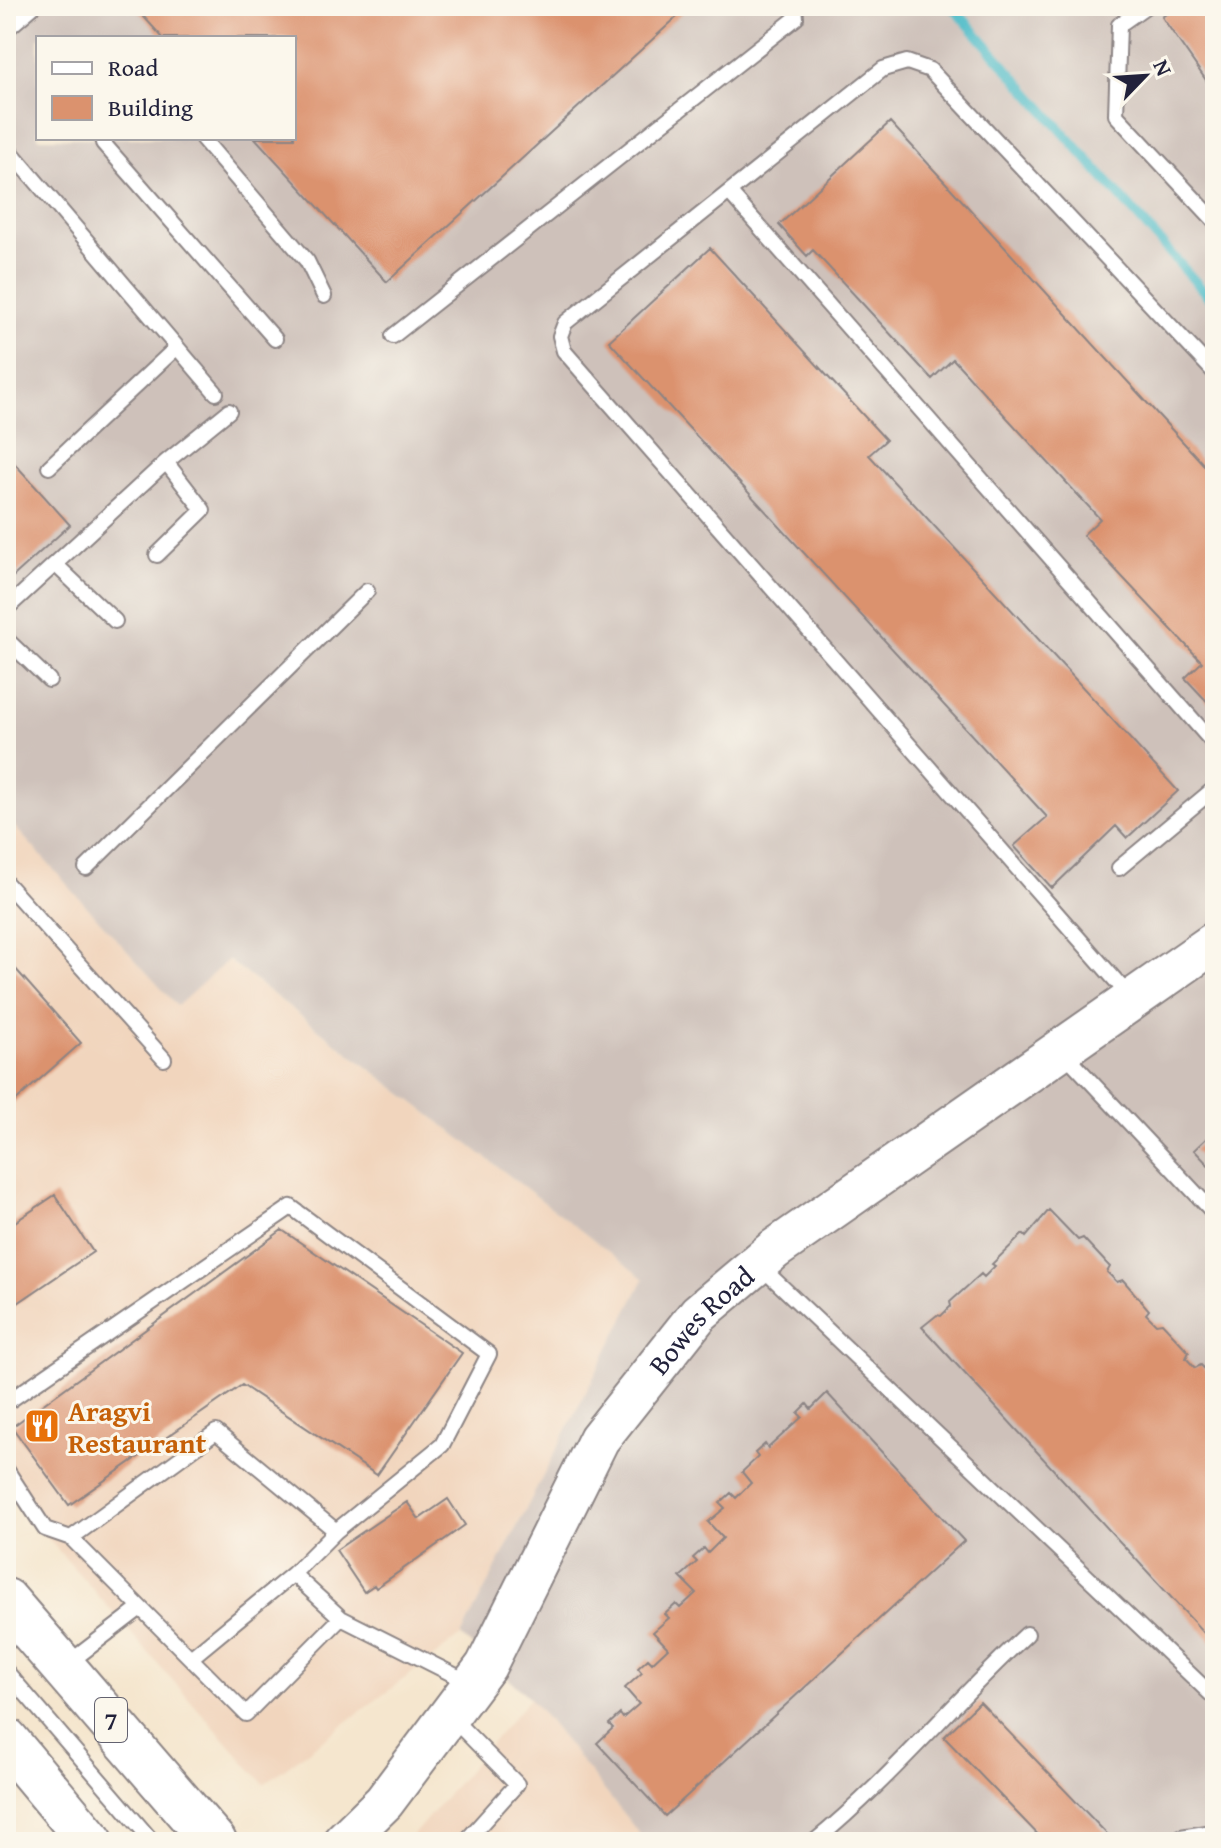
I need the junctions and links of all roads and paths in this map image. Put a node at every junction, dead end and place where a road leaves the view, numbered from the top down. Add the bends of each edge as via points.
1 (34, 6) edge
2 (795, 6) edge
3 (1146, 6) edge
4 (6, 30) edge
5 (103, 140) edge
6 (204, 140) edge
7 (6, 146) edge
8 (729, 192) junction
9 (1215, 221) edge
10 (324, 296) dead end
11 (393, 336) dead end
12 (275, 339) dead end
13 (177, 347) junction
14 (1215, 373) edge
15 (216, 393) dead end
16 (229, 411) dead end
17 (166, 462) junction
18 (49, 467) dead end
19 (157, 555) dead end
20 (55, 564) junction
21 (367, 591) dead end
22 (6, 609) edge
23 (115, 621) dead end
24 (6, 639) edge
25 (49, 680) dead end
26 (1215, 745) edge
27 (1215, 788) edge
28 (86, 868) dead end
29 (1119, 868) dead end
30 (6, 883) edge
31 (1215, 942) edge
32 (1132, 999) junction
33 (1061, 1050) junction
34 (164, 1059) dead end
35 (1215, 1214) edge
36 (757, 1264) junction
37 (6, 1403) edge
38 (6, 1469) edge
39 (336, 1531) junction
40 (71, 1538) junction
41 (293, 1574) junction
42 (6, 1601) edge
43 (139, 1609) junction
44 (341, 1618) junction
45 (1027, 1634) dead end
46 (192, 1657) junction
47 (64, 1667) junction
48 (6, 1671) edge
49 (1215, 1698) edge
50 (461, 1699) junction
51 (6, 1740) edge
52 (1215, 1836) edge
53 (91, 1842) edge
54 (153, 1842) edge
55 (214, 1842) edge
56 (343, 1842) edge
57 (465, 1842) edge
58 (814, 1842) edge
59 (1176, 1842) edge

1 - 4 lane
2 - 11 lane via 796,18
3 - 9 lane via 1119,25 1116,115
5 - 12 lane
6 - 10 lane via 307,261
7 - 13 lane
8 - 14 lane via 883,69 907,62 930,70
8 - 26 lane
8 - 32 lane via 565,323 560,336 564,351
13 - 15 lane
13 - 18 lane
16 - 17 lane
17 - 19 lane via 203,510
17 - 20 lane
20 - 22 lane
20 - 23 lane
21 - 28 lane
24 - 25 lane
27 - 29 lane
30 - 34 lane
31 - 32 street, Bowes Road
32 - 33 street, Bowes Road
33 - 35 lane
33 - 36 street, Bowes Road
36 - 49 lane
36 - 50 street, Bowes Road via 699,1313 599,1439 486,1666
37 - 39 lane via 291,1207 489,1354 442,1445
38 - 40 lane via 45,1529
39 - 40 lane via 216,1432
39 - 41 lane
40 - 43 lane
41 - 44 lane
41 - 46 lane
42 - 47 main road, 7
43 - 46 lane
43 - 47 lane
44 - 46 lane via 246,1714
44 - 50 lane
45 - 58 lane via 862,1802
47 - 55 main road, 7
48 - 54 lane
50 - 56 street, Bowes Road via 384,1802
50 - 57 lane via 517,1784
51 - 53 main road
52 - 59 lane via 1212,1832

